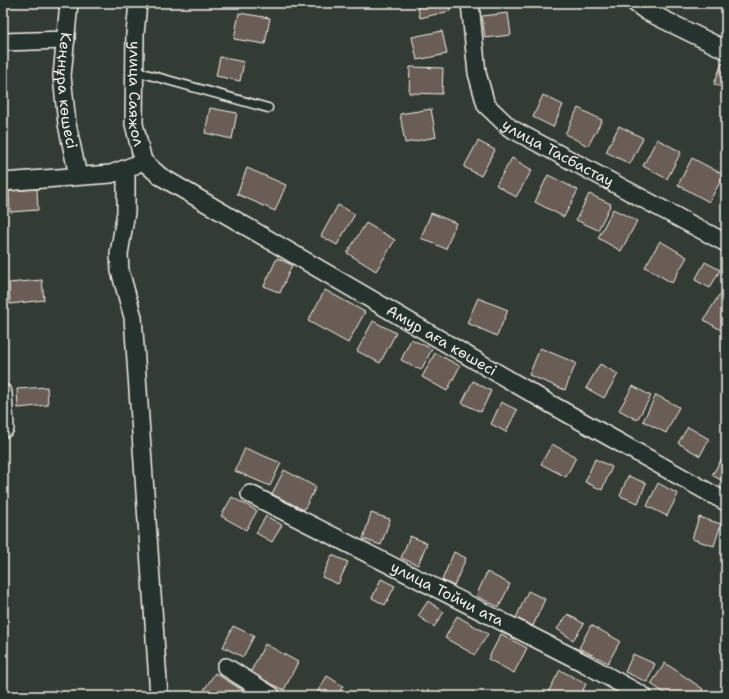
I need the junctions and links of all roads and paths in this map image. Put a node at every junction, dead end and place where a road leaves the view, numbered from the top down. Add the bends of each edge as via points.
1 (69, 3) edge
2 (138, 3) edge
3 (470, 3) edge
4 (634, 3) edge
5 (66, 40) junction
6 (3, 42) edge
7 (726, 50) edge
8 (135, 71) junction
9 (268, 108) dead end
10 (143, 161) junction
11 (126, 170) junction
12 (78, 176) junction
13 (160, 176) joint
14 (3, 182) edge
15 (726, 243) edge
16 (3, 393) edge
17 (5, 428) dead end
18 (250, 494) dead end
19 (726, 502) edge
20 (226, 667) dead end
21 (160, 696) edge
22 (272, 696) edge
23 (643, 696) edge

1 - 5 street, Кеңнұра көшесі
2 - 8 street, улица Саяжол
3 - 15 street, улица Тасбастау via 476,73 486,105 510,128
4 - 7 street
5 - 6 street
5 - 12 street, Кеңнұра көшесі via 62,76 67,124
8 - 9 lane
8 - 10 street, улица Саяжол via 134,124
10 - 11 street
10 - 13 street, улица Саяжол
11 - 12 street via 111,174
11 - 21 street via 126,212 119,254 120,271 133,317
12 - 14 street
13 - 19 street, Амур аға көшесі via 547,402
16 - 17 street
18 - 23 street, улица Тойчи ата via 584,663
20 - 22 street

